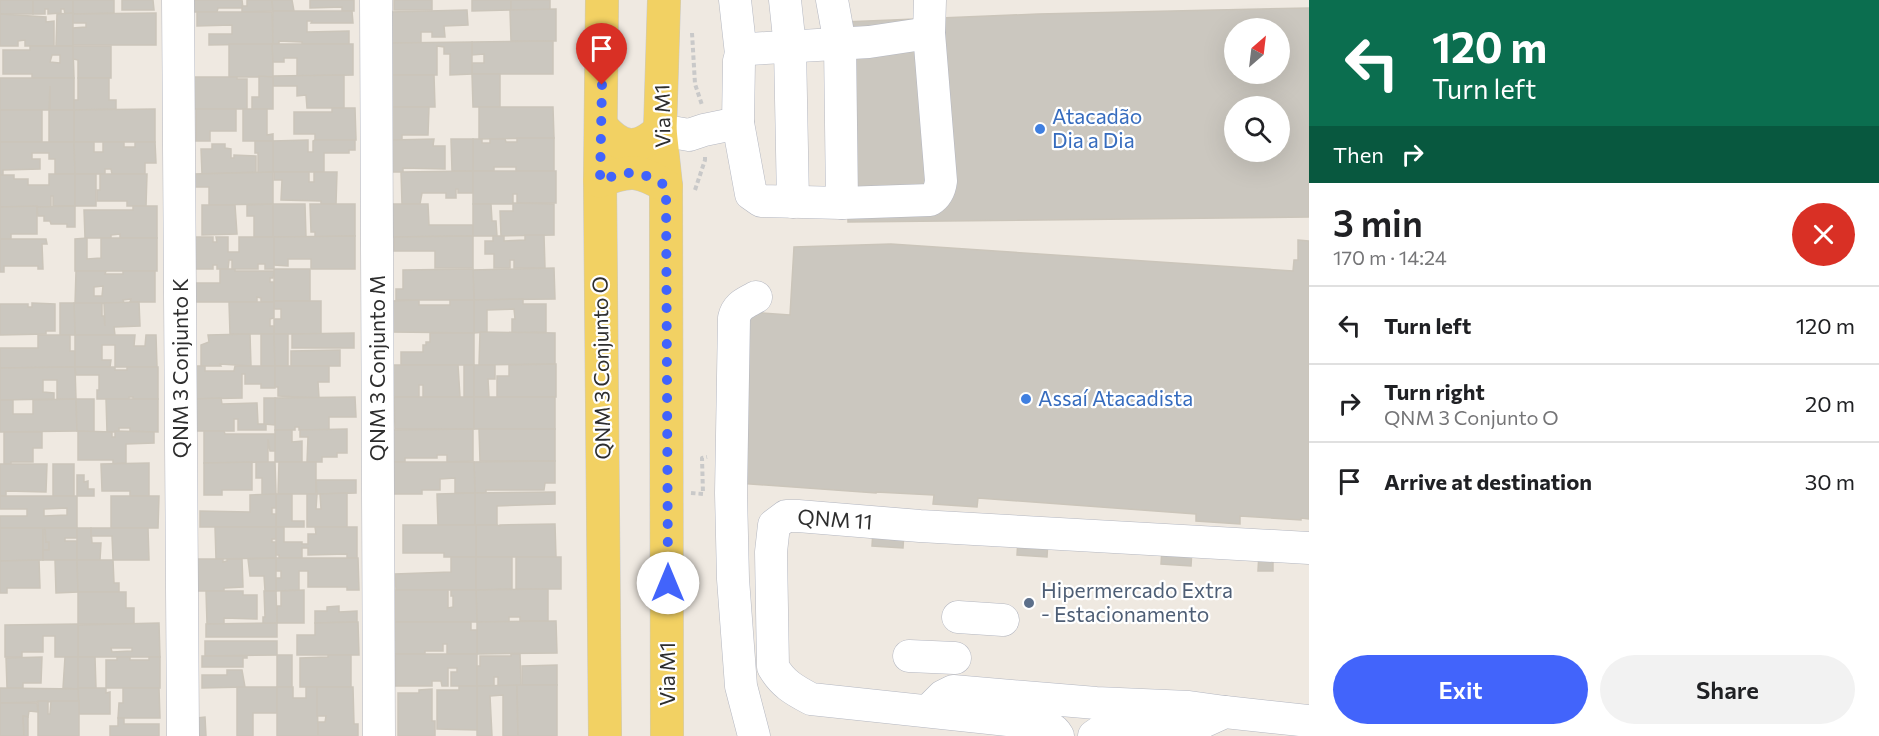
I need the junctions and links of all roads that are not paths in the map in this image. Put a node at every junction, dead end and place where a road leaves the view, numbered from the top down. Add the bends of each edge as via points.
1 (178, 0) edge
2 (376, 0) edge
3 (602, 0) edge
4 (664, 0) edge
5 (735, 0) edge
6 (785, 0) edge
7 (832, 0) edge
8 (930, 0) edge
9 (929, 33) junction
10 (840, 44) junction
11 (790, 47) junction
12 (741, 54) junction
13 (738, 123) junction
14 (602, 127) junction
15 (660, 130) junction
16 (600, 181) junction
17 (666, 186) junction
18 (793, 202) junction
19 (842, 203) junction
20 (756, 297) dead end
21 (1309, 548) edge
22 (958, 617) dead end
23 (1003, 620) dead end
24 (909, 656) dead end
25 (955, 658) dead end
26 (1226, 712) junction
27 (911, 719) edge
28 (1309, 721) edge
29 (183, 736) edge
30 (379, 736) edge
31 (605, 736) edge
32 (667, 736) edge
33 (754, 736) edge
34 (1058, 736) edge
35 (1094, 736) edge

1 - 29 street, QNM 3 Conjunto K
2 - 30 street, QNM 3 Conjunto M
3 - 14 main road, QNM 3 Conjunto O
4 - 15 main road, Via M1
5 - 12 street
6 - 11 street
7 - 10 street
8 - 9 street
9 - 10 street
9 - 19 street via 940,188 930,200
10 - 11 street
10 - 19 street
11 - 12 street via 749,49
11 - 18 street
12 - 13 street
13 - 15 street via 689,135
13 - 18 street via 751,194 761,201
14 - 15 main road via 614,140 630,146 648,142
14 - 16 main road, QNM 3 Conjunto O
15 - 17 main road, Via M1
16 - 17 main road via 622,172 646,174
16 - 31 main road, QNM 3 Conjunto O
17 - 32 main road, Via M1
18 - 19 street
20 - 33 street via 736,309 734,323 731,493 741,686
21 - 27 street, QNM 11 via 798,516 779,520 774,525 771,552 771,635 773,667 781,680 811,699 860,703
22 - 23 street
24 - 25 street
26 - 27 street via 953,691
26 - 28 street
26 - 35 street via 1185,730 1146,731 1114,726
27 - 34 street, QNM 11 via 1035,723 1048,726

